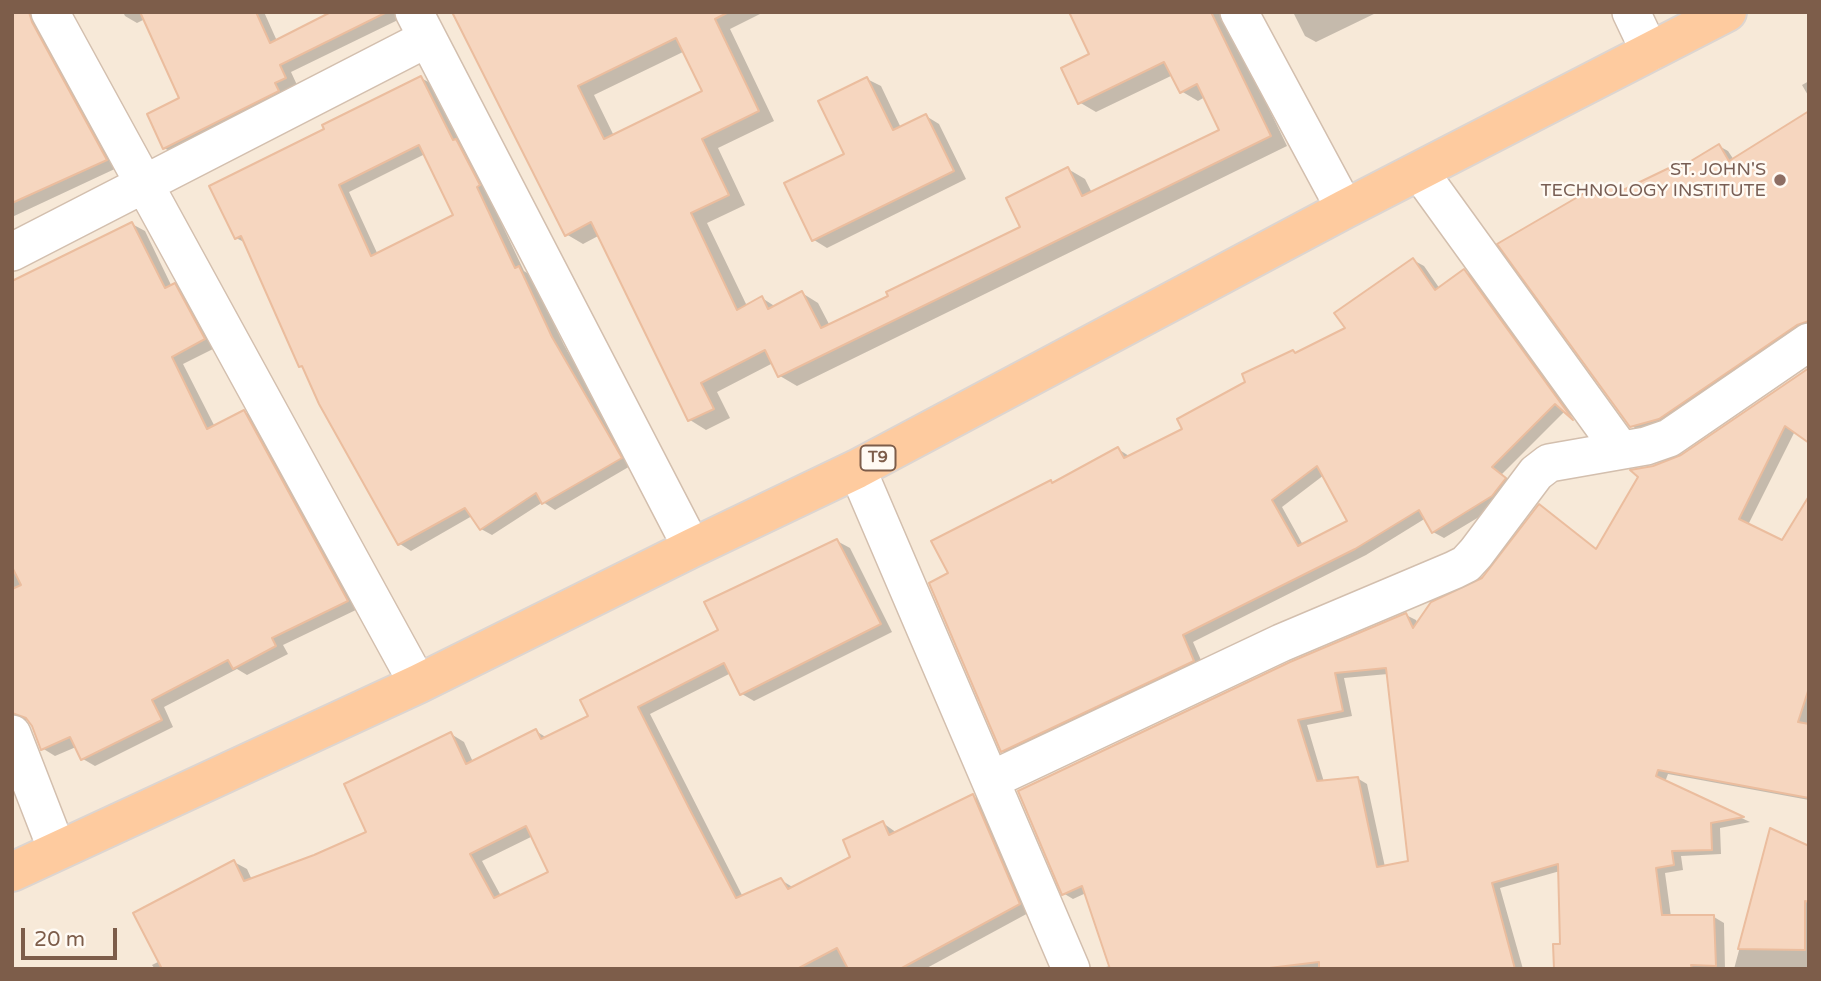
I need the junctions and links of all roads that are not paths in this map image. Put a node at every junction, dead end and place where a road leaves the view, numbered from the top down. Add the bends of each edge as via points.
1 (50, 12) edge
2 (1239, 12) edge
3 (1631, 12) edge
4 (1727, 12) edge
5 (420, 25) edge
6 (1650, 52) junction
7 (1419, 171) junction
8 (143, 185) junction
9 (1345, 209) junction
10 (12, 251) edge
11 (1809, 342) edge
12 (1620, 449) junction
13 (857, 469) junction
14 (692, 548) junction
15 (418, 684) junction
16 (12, 734) edge
17 (991, 780) junction
18 (57, 850) junction
19 (12, 872) edge
20 (1071, 969) edge

1 - 8 street
2 - 9 street
3 - 6 street
4 - 6 highway, T9
5 - 8 street
5 - 14 street
6 - 7 highway, T9
7 - 9 highway, T9
7 - 12 street
8 - 10 street
8 - 15 street
9 - 13 highway, T9
11 - 12 street via 1669,438
12 - 17 street via 1549,463 1536,472 1466,564 1281,643
13 - 14 highway, T9
13 - 17 street
14 - 15 highway, T9
15 - 18 highway, T9
16 - 18 street
17 - 20 street
18 - 19 highway, T9

